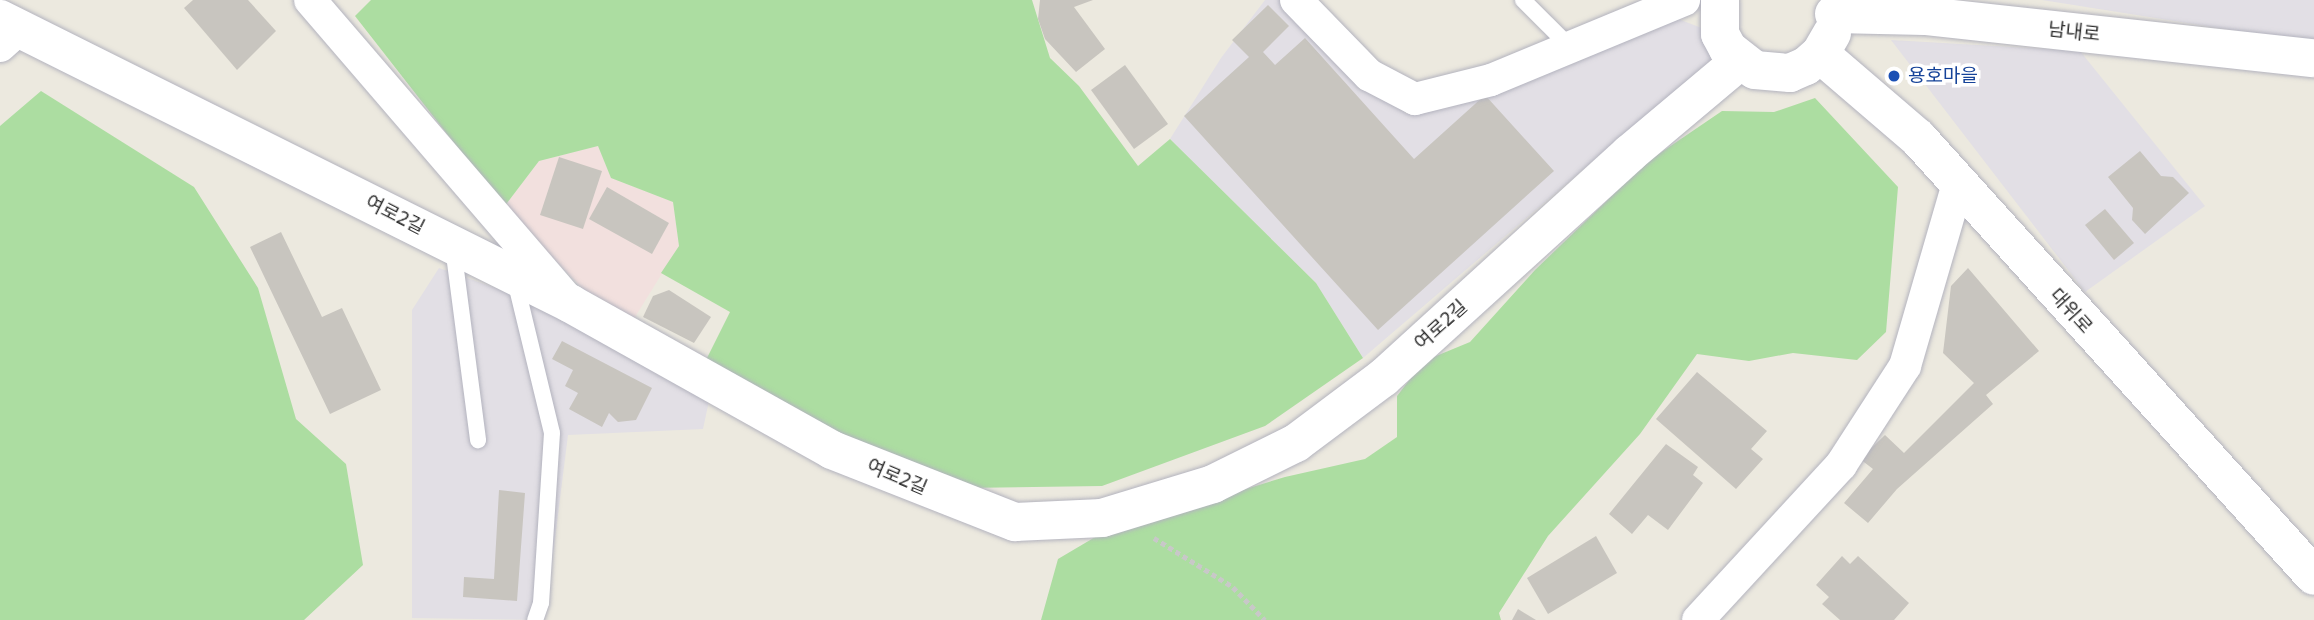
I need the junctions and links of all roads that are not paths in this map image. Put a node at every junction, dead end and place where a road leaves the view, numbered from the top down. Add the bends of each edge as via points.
1 (1296, 0) edge
2 (1523, 0) edge
3 (1684, 0) edge
4 (1720, 0) edge
5 (327, 6) edge
6 (1833, 7) edge
7 (7, 31) edge
8 (1568, 46) junction
9 (1820, 54) junction
10 (2314, 58) edge
11 (1740, 61) junction
12 (1958, 184) junction
13 (453, 244) junction
14 (514, 274) junction
15 (571, 304) junction
16 (478, 440) dead end
17 (2314, 576) edge
18 (535, 620) edge
19 (1698, 620) edge

1 - 8 street via 1369,75 1415,99 1491,80
2 - 8 lane
3 - 8 street
4 - 11 street via 1720,34
5 - 15 street
6 - 9 street via 1828,43
6 - 10 street, 남내로
7 - 13 street, 여로2길
9 - 11 street via 1790,73 1755,70
9 - 12 street, 대위로 via 1918,138
11 - 15 street, 여로2길 via 1383,378 1296,443 1213,484 1102,519 1015,522 964,505 832,450
12 - 17 street, 대위로
12 - 19 street via 1905,366 1841,465
13 - 14 street, 여로2길
13 - 16 lane
14 - 15 street, 여로2길
14 - 18 lane via 552,433 541,603

